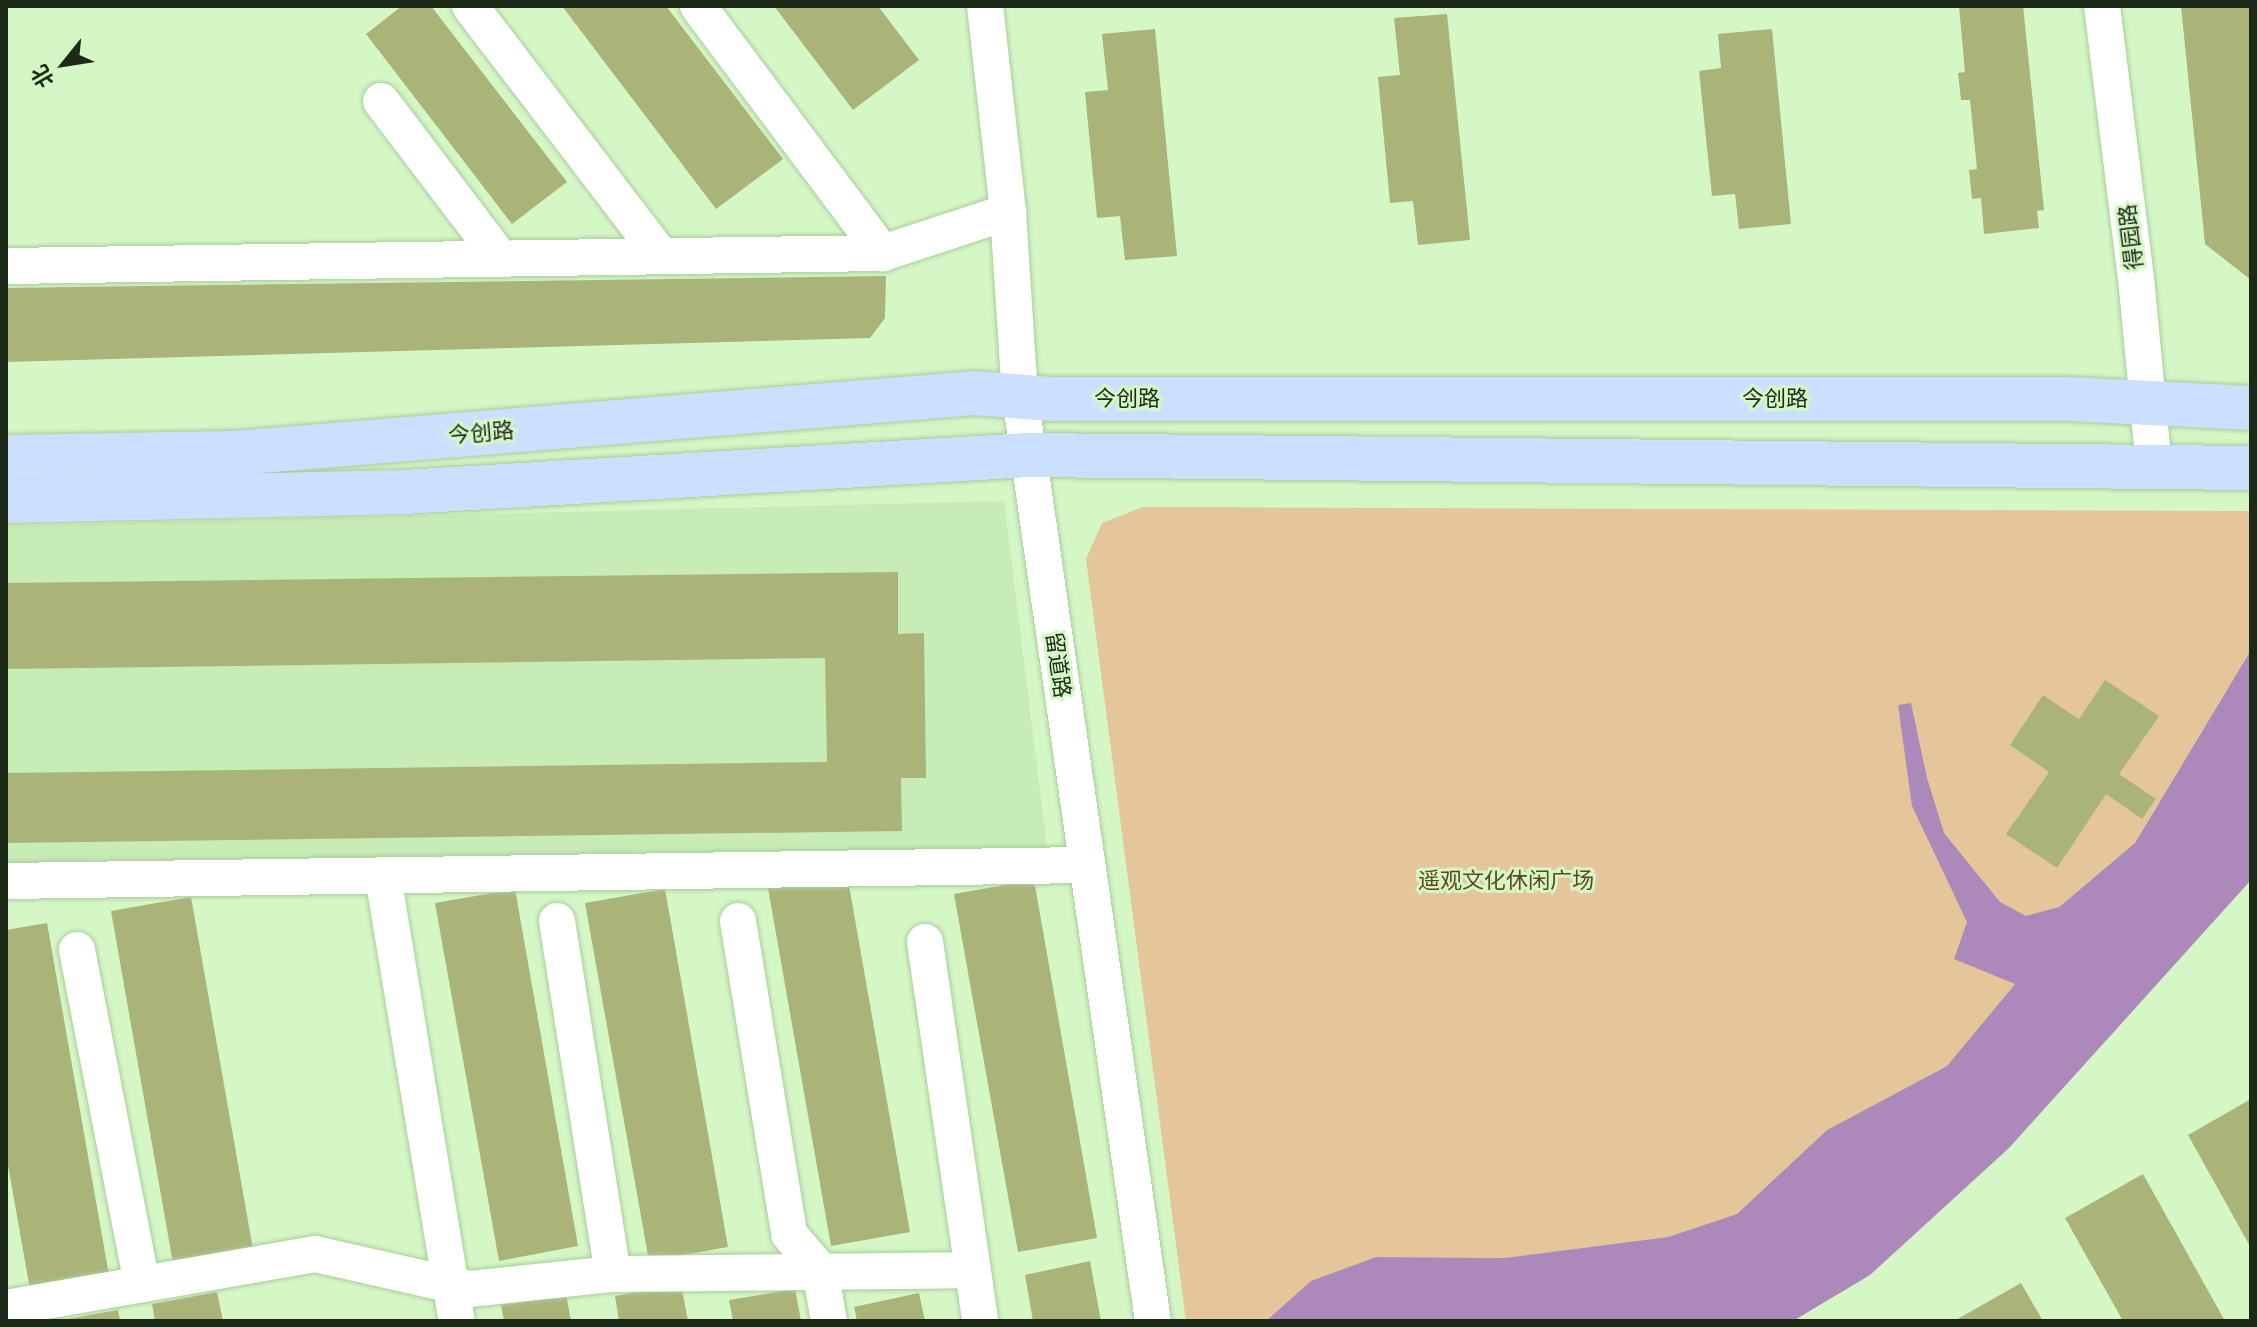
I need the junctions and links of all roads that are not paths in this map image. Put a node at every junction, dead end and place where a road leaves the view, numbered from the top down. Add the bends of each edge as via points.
1 (470, 6) edge
2 (698, 6) edge
3 (985, 6) edge
4 (2102, 6) edge
5 (381, 101) dead end
6 (1008, 212) junction
7 (883, 253) junction
8 (661, 256) junction
9 (500, 258) junction
10 (6, 266) edge
11 (1020, 396) junction
12 (2148, 403) junction
13 (2251, 408) edge
14 (1029, 455) junction
15 (6, 457) edge
16 (2251, 468) edge
17 (2154, 469) junction
18 (6, 501) edge
19 (1086, 865) junction
20 (383, 876) junction
21 (6, 881) edge
22 (557, 921) dead end
23 (738, 921) dead end
24 (925, 942) dead end
25 (77, 950) dead end
26 (820, 1270) junction
27 (971, 1270) junction
28 (613, 1274) junction
29 (142, 1284) junction
30 (452, 1285) junction
31 (6, 1308) edge
32 (457, 1321) edge
33 (829, 1321) edge
34 (980, 1321) edge
35 (1153, 1321) edge

1 - 8 street
2 - 7 street
3 - 6 street, 留道路
4 - 12 street, 得园路
5 - 9 street
6 - 7 street
6 - 11 street, 留道路
7 - 8 street
8 - 9 street
9 - 10 street
11 - 12 main road, 今创路
11 - 14 street, 留道路
11 - 15 main road, 今创路 via 974,393 235,453
12 - 13 main road, 今创路
12 - 17 street, 得园路
14 - 17 main road
14 - 18 main road via 404,492
14 - 19 street, 留道路
16 - 17 main road
19 - 20 street
19 - 35 street, 留道路
20 - 21 street
20 - 30 street
22 - 28 street
23 - 26 street via 789,1234
24 - 27 street
25 - 29 street
26 - 27 street
26 - 28 street
26 - 33 street
27 - 34 street
28 - 30 street via 470,1289
29 - 30 street via 315,1254
29 - 31 street
30 - 32 street

